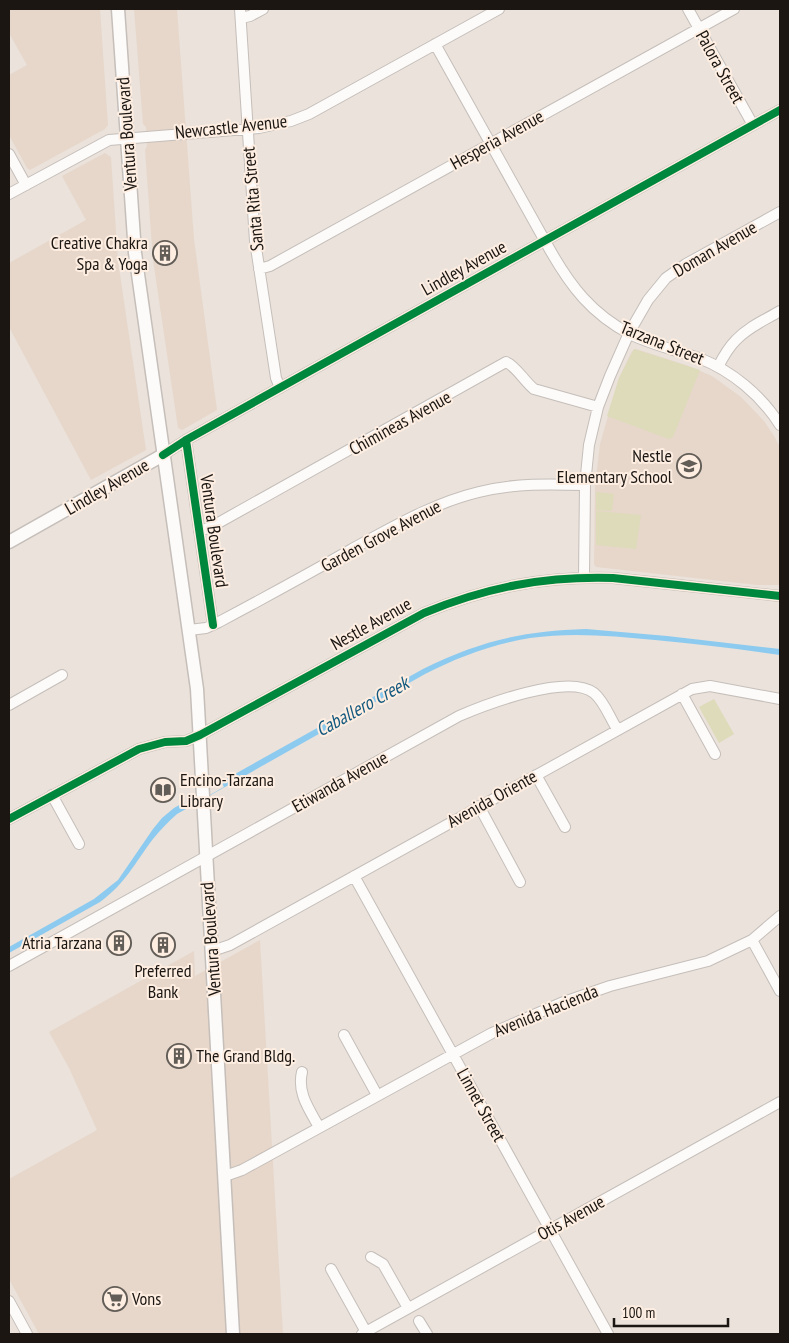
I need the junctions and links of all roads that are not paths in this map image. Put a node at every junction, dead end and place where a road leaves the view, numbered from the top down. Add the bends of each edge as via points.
1 (118, 9) edge
2 (263, 9) edge
3 (499, 9) edge
4 (688, 9) edge
5 (734, 9) edge
6 (240, 14) edge
7 (698, 28) junction
8 (436, 44) junction
9 (780, 110) edge
10 (753, 125) junction
11 (248, 129) junction
12 (126, 138) junction
13 (490, 144) junction
14 (9, 154) edge
15 (26, 185) junction
16 (9, 194) edge
17 (780, 212) edge
18 (544, 241) junction
19 (260, 270) junction
20 (780, 311) edge
21 (628, 333) junction
22 (718, 367) junction
23 (280, 388) junction
24 (598, 407) junction
25 (778, 418) edge
26 (186, 440) junction
27 (163, 455) junction
28 (585, 485) junction
29 (199, 531) junction
30 (9, 542) edge
31 (584, 577) junction
32 (780, 596) edge
33 (213, 625) junction
34 (189, 630) junction
35 (62, 675) dead end
36 (682, 694) junction
37 (780, 699) edge
38 (9, 705) edge
39 (617, 729) junction
40 (200, 735) junction
41 (716, 754) dead end
42 (536, 775) junction
43 (52, 795) junction
44 (478, 806) junction
45 (9, 820) edge
46 (564, 827) dead end
47 (79, 844) dead end
48 (207, 856) junction
49 (354, 876) junction
50 (520, 882) dead end
51 (780, 916) edge
52 (752, 940) junction
53 (212, 951) junction
54 (9, 966) edge
55 (780, 991) edge
56 (344, 1035) dead end
57 (453, 1054) junction
58 (302, 1072) dead end
59 (377, 1095) junction
60 (780, 1102) edge
61 (319, 1128) junction
62 (225, 1176) junction
63 (550, 1230) junction
64 (371, 1257) dead end
65 (331, 1269) dead end
66 (9, 1301) edge
67 (408, 1308) junction
68 (419, 1320) dead end
69 (370, 1332) edge
70 (27, 1334) edge
71 (233, 1334) edge
72 (427, 1334) edge
73 (608, 1334) edge

1 - 12 main road, Ventura Boulevard
2 - 6 street via 250,16
3 - 8 street, Newcastle Avenue
4 - 7 street, Palora Street
5 - 7 street, Hesperia Avenue
6 - 11 street, Santa Rita Street
7 - 10 street, Palora Street
7 - 13 street, Hesperia Avenue
8 - 11 street, Newcastle Avenue via 309,114 292,121
8 - 13 street, Tarzana Street
9 - 10 street, Lindley Avenue
10 - 18 street, Lindley Avenue
11 - 12 street, Newcastle Avenue
11 - 19 street, Santa Rita Street via 255,241
12 - 15 street, Newcastle Avenue via 105,141
12 - 27 main road, Ventura Boulevard via 135,253
13 - 18 street, Tarzana Street
13 - 19 street, Hesperia Avenue
14 - 15 street
15 - 16 street, Newcastle Avenue
17 - 21 street, Doman Avenue via 666,278
18 - 21 street, Tarzana Street via 567,280 586,302
18 - 23 street, Lindley Avenue
19 - 23 street, Santa Rita Street
20 - 22 street via 737,338
21 - 22 street, Tarzana Street
21 - 24 street, Doman Avenue
22 - 25 street, Tarzana Street via 736,378
23 - 26 street, Lindley Avenue
24 - 28 street, Doman Avenue via 589,445
24 - 29 street, Chimineas Avenue via 534,389 506,362 211,528
26 - 27 street, Lindley Avenue
26 - 29 street, Ventura Boulevard
27 - 30 main road, Lindley Avenue
27 - 34 main road, Ventura Boulevard
28 - 31 street, Doman Avenue
28 - 33 street, Garden Grove Avenue via 511,486 447,501
29 - 33 street, Ventura Boulevard
31 - 32 street, Nestle Avenue
31 - 40 street, Nestle Avenue via 533,581 458,599 424,613
33 - 34 street, Garden Grove Avenue
34 - 40 main road, Ventura Boulevard
35 - 38 street
36 - 37 street, Avenida Oriente via 710,686
36 - 39 street, Avenida Oriente
36 - 41 street
39 - 42 street, Avenida Oriente
39 - 48 street, Etiwanda Avenue via 600,699 594,693 574,686 528,693 488,704 459,716
40 - 43 street, Nestle Avenue via 186,741 165,742 139,749
40 - 48 main road, Ventura Boulevard
42 - 44 street, Avenida Oriente
42 - 46 street
43 - 45 street, Nestle Avenue
43 - 47 street
44 - 49 street, Avenida Oriente
44 - 50 street via 513,858
48 - 53 main road, Ventura Boulevard
48 - 54 street, Etiwanda Avenue
49 - 53 street, Avenida Oriente via 230,945
49 - 57 street, Linnet Street
51 - 52 street, Avenida Hacienda
52 - 55 street
52 - 57 street, Avenida Hacienda via 708,960 610,986 561,1003
53 - 62 main road, Ventura Boulevard
56 - 59 street
57 - 59 street, Avenida Hacienda
57 - 63 street, Linnet Street
58 - 61 street via 303,1099
59 - 61 street, Avenida Hacienda
60 - 63 street, Otis Avenue
61 - 62 street, Avenida Hacienda
62 - 71 main road, Ventura Boulevard
63 - 67 street, Otis Avenue
63 - 73 street, Linnet Street
64 - 67 street via 383,1264
65 - 69 street
66 - 70 street
67 - 69 street, Otis Avenue
68 - 72 street

